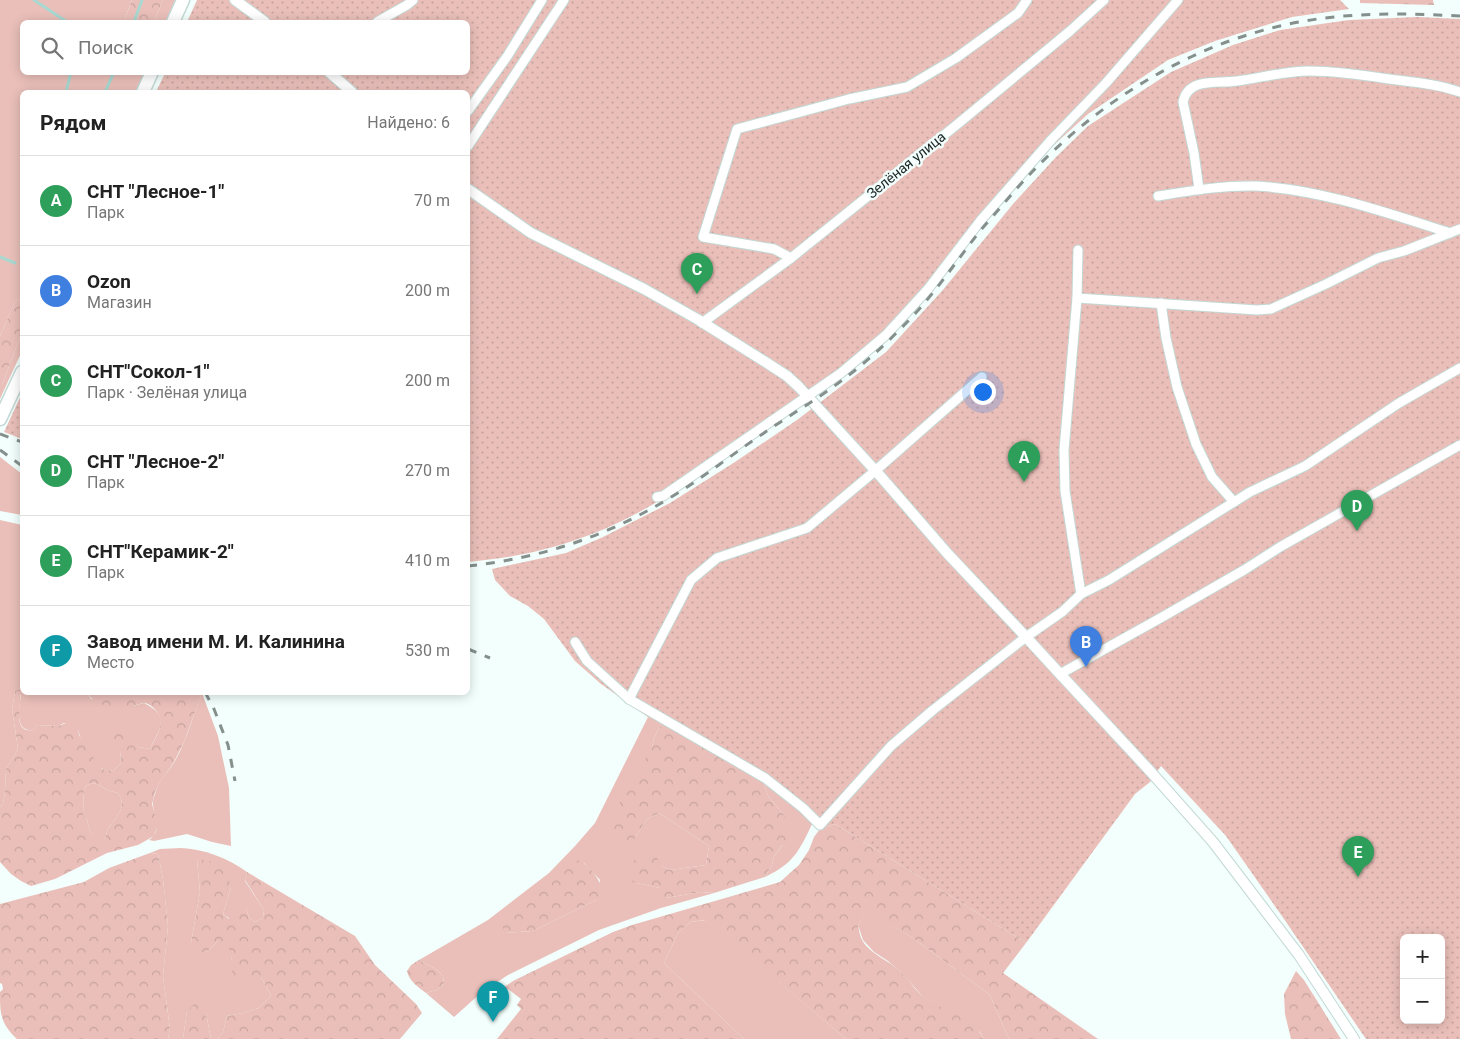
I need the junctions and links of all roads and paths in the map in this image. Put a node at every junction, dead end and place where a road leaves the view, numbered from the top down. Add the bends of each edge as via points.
1 (183, 0) edge
2 (235, 0) edge
3 (413, 0) edge
4 (542, 0) edge
5 (564, 0) edge
6 (1027, 0) edge
7 (1104, 0) edge
8 (1178, 0) edge
9 (174, 20) edge
10 (262, 20) edge
11 (381, 20) edge
12 (151, 75) edge
13 (332, 75) edge
14 (144, 90) edge
15 (350, 90) edge
16 (1460, 92) edge
17 (470, 108) edge
18 (470, 143) edge
19 (1199, 189) junction
20 (470, 190) edge
21 (1158, 196) dead end
22 (1460, 229) edge
23 (1450, 233) junction
24 (1078, 250) dead end
25 (791, 258) junction
26 (1077, 298) junction
27 (1161, 303) junction
28 (702, 323) junction
29 (1460, 368) edge
30 (20, 376) edge
31 (982, 377) dead end
32 (808, 396) junction
33 (0, 419) edge
34 (1460, 445) edge
35 (876, 471) junction
36 (657, 497) dead end
37 (1234, 502) junction
38 (1081, 594) junction
39 (1026, 637) junction
40 (575, 642) dead end
41 (1060, 674) junction
42 (629, 698) junction
43 (1354, 1039) edge

1 - 9 main road
2 - 10 street
3 - 11 street
4 - 17 street
5 - 18 street
6 - 25 street via 1018,13 956,58 907,87 849,98 737,129 703,237 774,248
7 - 25 street, Зелёная улица
8 - 32 street via 980,220 908,312 841,373
12 - 14 main road
13 - 15 street
16 - 19 street via 1354,74 1309,71 1199,84 1184,94 1183,102
19 - 21 street
19 - 23 street via 1256,186 1298,190 1376,209
20 - 28 street via 531,233 644,289
22 - 23 street
23 - 27 street via 1378,258 1271,309
24 - 26 street
25 - 28 street, Зелёная улица
26 - 27 street
26 - 38 street via 1064,450 1065,491
27 - 37 street via 1177,387 1196,444 1212,477
28 - 32 street via 787,376
29 - 37 street via 1399,403 1305,466
30 - 33 main road
31 - 35 street
32 - 35 street
32 - 36 street via 663,496
34 - 41 street
35 - 39 street
35 - 42 street via 807,528 717,558 691,580
37 - 38 street
38 - 39 street
39 - 41 street
39 - 42 street via 891,746 820,825 765,778
40 - 42 street via 587,661
41 - 43 street via 1213,842 1299,955

